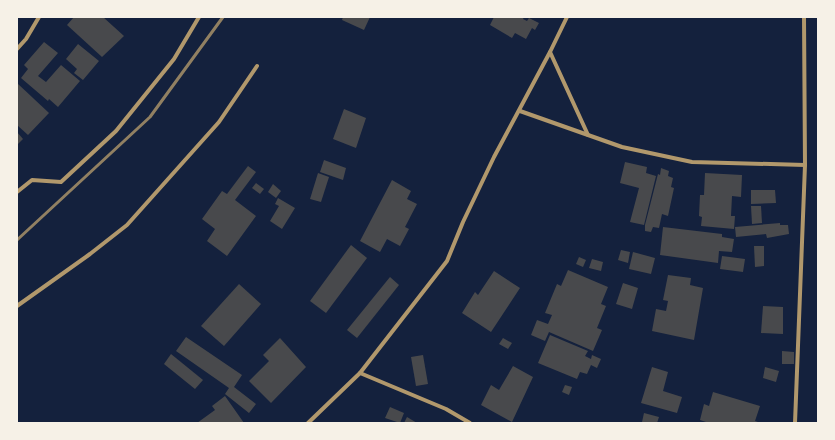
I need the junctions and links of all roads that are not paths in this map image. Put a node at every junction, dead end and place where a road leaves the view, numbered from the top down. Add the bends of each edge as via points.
1 (39, 17) edge
2 (199, 17) edge
3 (566, 17) edge
4 (804, 17) edge
5 (17, 50) edge
6 (550, 52) junction
7 (257, 66) dead end
8 (520, 111) junction
9 (588, 135) junction
10 (805, 165) junction
11 (17, 192) edge
12 (17, 306) edge
13 (360, 373) junction
14 (308, 423) edge
15 (470, 423) edge
16 (795, 423) edge

1 - 5 street
2 - 11 street via 174,59 116,131 61,182 32,180
3 - 6 street
4 - 10 street
6 - 8 street
6 - 9 street
7 - 12 street via 219,122 127,224
8 - 9 street
8 - 13 street via 490,164 447,261
9 - 10 street via 622,147 692,162
10 - 16 street
13 - 14 street
13 - 15 street via 446,409

